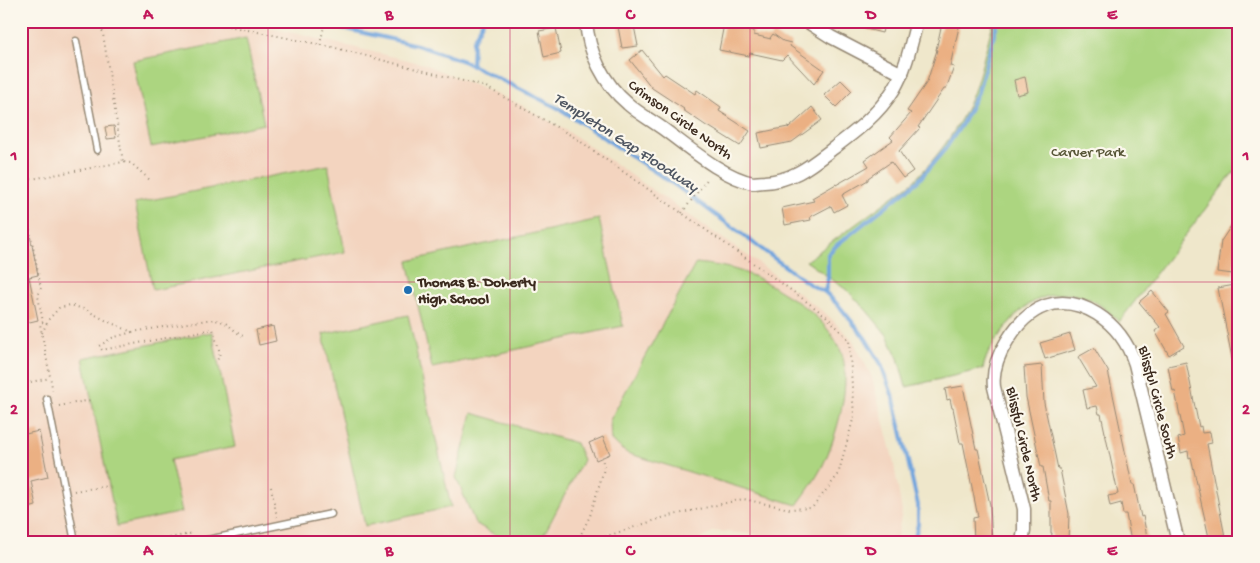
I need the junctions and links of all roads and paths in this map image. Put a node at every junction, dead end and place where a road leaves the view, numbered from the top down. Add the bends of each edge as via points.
1 (101, 21) edge
2 (204, 21) edge
3 (325, 21) edge
4 (586, 21) edge
5 (806, 21) edge
6 (917, 21) edge
7 (1068, 21) edge
8 (1070, 27) dead end
9 (76, 41) dead end
10 (320, 45) junction
11 (902, 74) junction
12 (97, 150) dead end
13 (123, 162) junction
14 (716, 167) junction
15 (21, 181) edge
16 (151, 181) dead end
17 (21, 185) edge
18 (682, 213) junction
19 (1038, 310) joint
20 (132, 332) junction
21 (42, 333) junction
22 (243, 336) dead end
23 (217, 360) dead end
24 (50, 378) junction
25 (21, 384) edge
26 (54, 397) dead end
27 (47, 399) dead end
28 (91, 400) dead end
29 (56, 406) dead end
30 (602, 458) dead end
31 (108, 486) dead end
32 (271, 487) dead end
33 (72, 492) dead end
34 (331, 514) dead end
35 (277, 517) dead end
36 (202, 532) dead end
37 (185, 535) junction
38 (75, 542) edge
39 (150, 542) edge
40 (186, 542) edge
41 (198, 542) edge
42 (577, 542) edge
43 (589, 542) edge
44 (1022, 542) edge
45 (1178, 542) edge

1 - 13 path
2 - 10 path
3 - 10 path
4 - 14 street, Crimson Circle North via 600,71 613,89 627,104
5 - 11 street
6 - 11 street, Crimson Circle North
7 - 8 path
9 - 12 lane
10 - 18 path via 486,87 574,138
11 - 14 street, Crimson Circle North via 872,117 804,170 788,178 754,183
13 - 15 path
13 - 16 path via 131,163
14 - 18 path
17 - 21 path via 41,288 38,296
18 - 43 path via 826,316 849,340 854,416 838,475 812,508 790,509 743,499 665,517
19 - 44 street, Blissful Circle North via 1026,317 1012,333 994,372 994,387 1024,509
19 - 45 street, Blissful Circle South via 1066,302 1086,307 1103,318 1124,339 1135,364
20 - 21 path via 70,305 59,308 49,318
20 - 22 path via 207,320 227,324
20 - 23 path via 99,346 102,350 213,328 220,353
21 - 24 path
24 - 25 path
24 - 26 path
27 - 38 lane
28 - 29 path
30 - 42 path via 604,469 590,516
31 - 33 path
32 - 35 path
34 - 41 lane
36 - 37 path
37 - 39 path
37 - 40 path

